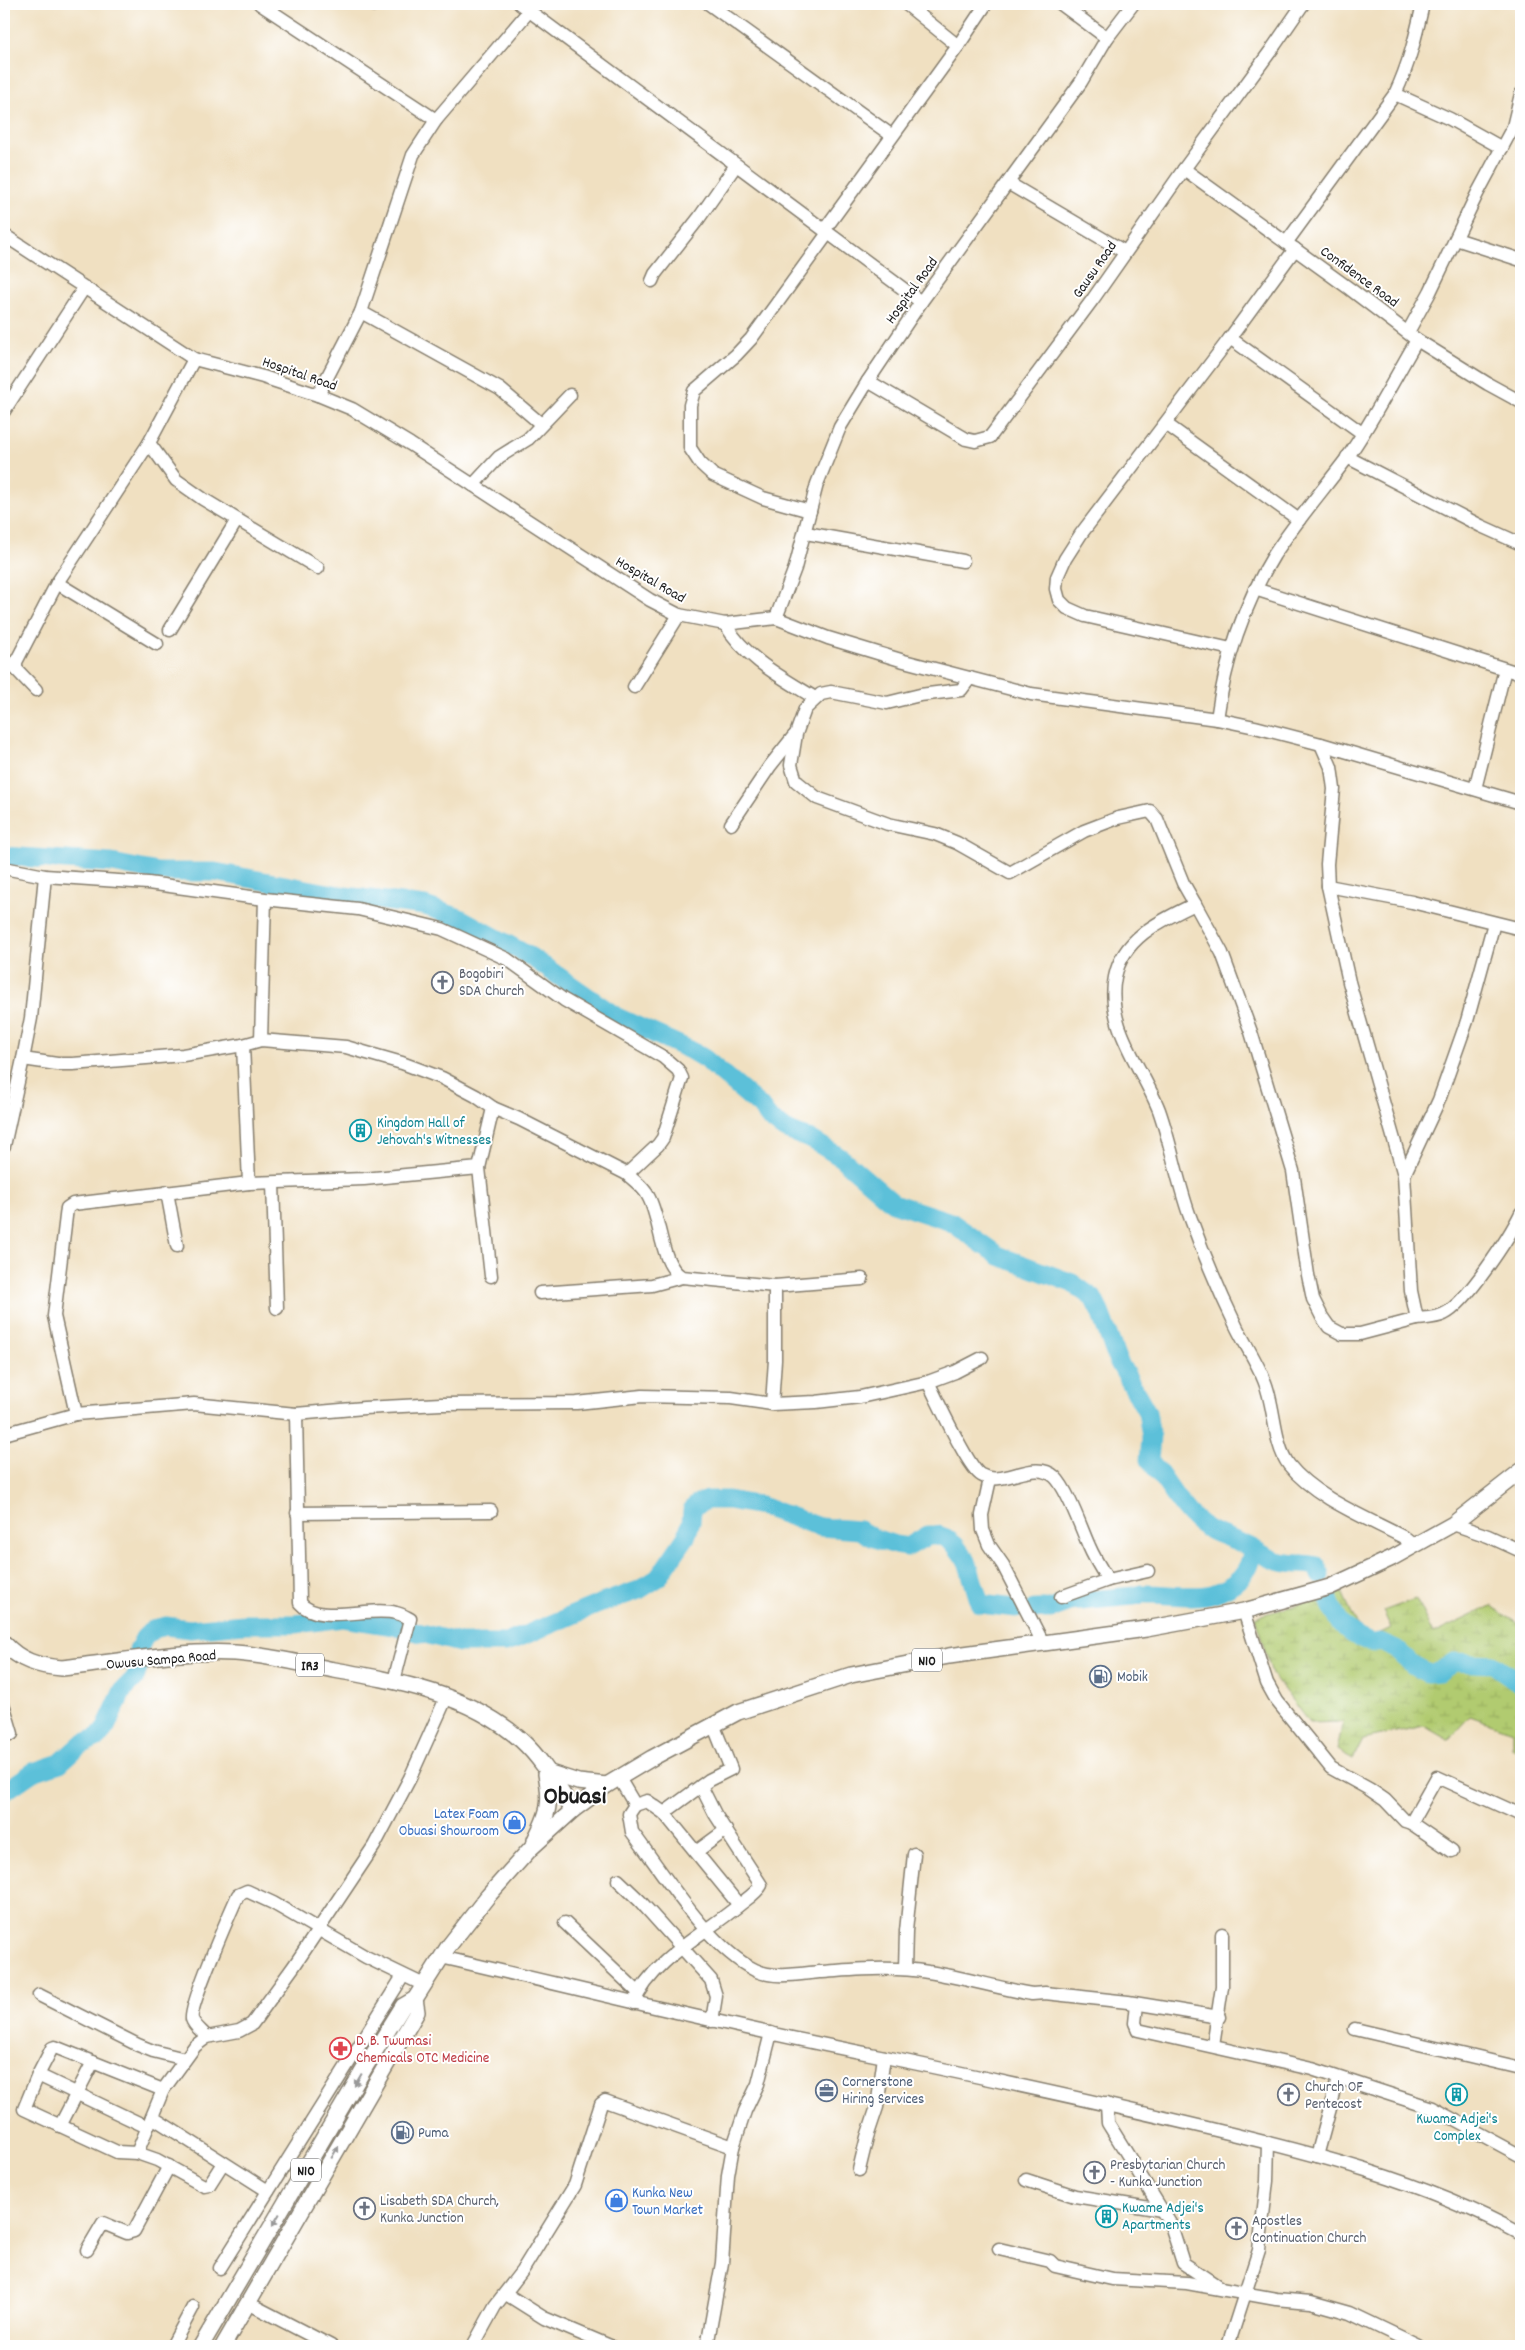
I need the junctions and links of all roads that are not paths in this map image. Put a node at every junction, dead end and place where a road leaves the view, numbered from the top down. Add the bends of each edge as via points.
1 (260, 4) edge
2 (709, 4) edge
3 (906, 4) edge
4 (986, 4) edge
5 (1061, 4) edge
6 (1133, 4) edge
7 (1303, 4) edge
8 (1423, 4) edge
9 (524, 7) edge
10 (1108, 38) junction
11 (958, 46) junction
12 (1395, 94) junction
13 (1521, 94) edge
14 (436, 120) junction
15 (1517, 129) edge
16 (891, 135) junction
17 (1502, 148) junction
18 (736, 165) junction
19 (1184, 169) junction
20 (1008, 183) junction
21 (826, 231) junction
22 (4, 235) edge
23 (1456, 239) junction
24 (1291, 246) junction
25 (1125, 252) junction
26 (1521, 260) edge
27 (652, 281) dead end
28 (84, 288) junction
29 (922, 302) junction
30 (361, 312) junction
31 (1412, 336) junction
32 (1230, 338) junction
33 (194, 359) junction
34 (868, 381) junction
35 (318, 395) junction
36 (570, 395) dead end
37 (1521, 402) edge
38 (4, 411) edge
39 (541, 424) junction
40 (1166, 424) junction
41 (1362, 434) junction
42 (149, 443) junction
43 (1347, 457) junction
44 (473, 485) junction
45 (810, 511) junction
46 (237, 520) junction
47 (1299, 520) junction
48 (806, 533) junction
49 (1521, 544) edge
50 (963, 561) dead end
51 (318, 568) dead end
52 (57, 583) junction
53 (1255, 589) junction
54 (679, 615) junction
55 (776, 618) junction
56 (725, 624) junction
57 (170, 630) dead end
58 (157, 644) dead end
59 (1231, 649) junction
60 (1505, 669) junction
61 (1521, 674) edge
62 (970, 678) junction
63 (634, 687) dead end
64 (36, 690) dead end
65 (815, 698) junction
66 (1217, 719) junction
67 (796, 734) junction
68 (1321, 744) junction
69 (1475, 788) junction
70 (1521, 803) edge
71 (731, 824) dead end
72 (4, 868) edge
73 (45, 876) junction
74 (1328, 886) junction
75 (265, 899) junction
76 (1195, 904) junction
77 (1494, 923) junction
78 (1521, 929) edge
79 (261, 1040) junction
80 (243, 1045) junction
81 (22, 1058) junction
82 (493, 1108) junction
83 (4, 1146) edge
84 (478, 1168) junction
85 (627, 1174) junction
86 (1404, 1175) junction
87 (249, 1183) junction
88 (273, 1183) junction
89 (167, 1192) junction
90 (1521, 1214) edge
91 (176, 1246) dead end
92 (490, 1276) dead end
93 (682, 1277) junction
94 (862, 1279) dead end
95 (775, 1286) junction
96 (540, 1293) dead end
97 (277, 1308) dead end
98 (1417, 1319) junction
99 (982, 1358) dead end
100 (928, 1382) junction
101 (772, 1404) junction
102 (76, 1414) junction
103 (296, 1414) junction
104 (4, 1434) edge
105 (1521, 1471) edge
106 (990, 1479) junction
107 (491, 1511) dead end
108 (297, 1513) junction
109 (1453, 1524) junction
110 (1414, 1546) junction
111 (1521, 1551) edge
112 (1148, 1571) dead end
113 (1108, 1580) junction
114 (1061, 1597) dead end
115 (1244, 1611) junction
116 (4, 1643) edge
117 (1043, 1643) junction
118 (394, 1681) junction
119 (447, 1696) junction
120 (4, 1707) edge
121 (713, 1724) junction
122 (12, 1734) dead end
123 (547, 1769) junction
124 (613, 1781) junction
125 (701, 1786) junction
126 (635, 1805) junction
127 (573, 1810) junction
128 (664, 1813) junction
129 (1521, 1815) edge
130 (1411, 1823) junction
131 (726, 1830) junction
132 (531, 1848) junction
133 (696, 1852) junction
134 (1452, 1852) dead end
135 (914, 1854) dead end
136 (618, 1880) dead end
137 (739, 1905) junction
138 (565, 1923) dead end
139 (318, 1930) junction
140 (706, 1931) junction
141 (1222, 1934) dead end
142 (683, 1948) junction
143 (441, 1957) junction
144 (905, 1969) junction
145 (403, 1976) junction
146 (424, 1986) junction
147 (39, 1995) dead end
148 (636, 1998) junction
149 (415, 1999) junction
150 (1138, 2004) junction
151 (1218, 2017) junction
152 (712, 2021) junction
153 (1355, 2029) dead end
154 (771, 2033) junction
155 (207, 2037) junction
156 (1213, 2046) junction
157 (884, 2057) junction
158 (185, 2059) junction
159 (93, 2062) junction
160 (1521, 2068) edge
161 (38, 2075) junction
162 (1338, 2079) junction
163 (162, 2090) junction
164 (76, 2094) junction
165 (1107, 2104) junction
166 (150, 2122) junction
167 (60, 2126) junction
168 (1268, 2143) junction
169 (733, 2147) junction
170 (137, 2153) junction
171 (1317, 2156) junction
172 (1521, 2156) edge
173 (223, 2162) junction
174 (169, 2166) junction
175 (859, 2170) dead end
176 (1026, 2180) dead end
177 (268, 2191) junction
178 (1162, 2210) junction
179 (1521, 2234) edge
180 (999, 2249) dead end
181 (87, 2250) dead end
182 (220, 2268) dead end
183 (1221, 2289) junction
184 (1246, 2292) junction
185 (506, 2294) junction
186 (248, 2303) junction
187 (193, 2307) dead end
188 (172, 2346) edge
189 (201, 2346) edge
190 (223, 2346) edge
191 (331, 2346) edge
192 (473, 2346) edge
193 (610, 2346) edge
194 (707, 2346) edge
195 (1228, 2346) edge
196 (1419, 2346) edge

1 - 14 street
2 - 16 street
3 - 11 street
4 - 11 street
5 - 10 street
6 - 10 street, Hospital Road
7 - 19 street, Gausu Road
8 - 12 street via 1405,74
9 - 14 street
9 - 18 street
10 - 20 street, Hospital Road via 1081,82
11 - 16 street
12 - 17 street
12 - 24 street
13 - 15 street
14 - 30 street via 413,155
15 - 17 street
16 - 21 street
17 - 23 street
18 - 21 street
18 - 27 street
19 - 24 street, Confidence Road
19 - 25 street, Gausu Road
20 - 25 street
20 - 29 street, Hospital Road
21 - 29 street
21 - 45 street via 751,338 694,391 690,404 690,448 713,475 763,498
22 - 28 street, Hospital Road
23 - 26 street
23 - 31 street
24 - 31 street, Confidence Road
24 - 32 street
25 - 34 street, Gausu Road via 990,437 975,441 966,439
28 - 33 street, Hospital Road
28 - 38 street
29 - 34 street, Hospital Road
30 - 35 street
30 - 39 street via 500,389
31 - 37 street, Confidence Road
31 - 41 street
32 - 40 street
32 - 41 street
33 - 35 street, Hospital Road
33 - 42 street
34 - 45 street, Hospital Road via 840,427
35 - 44 street, Hospital Road via 352,409
36 - 39 street
39 - 44 street via 528,439 499,458
40 - 47 street
40 - 59 street via 1081,534 1057,577 1059,600 1067,608 1085,616
41 - 43 street
42 - 46 street via 176,480
42 - 52 street
43 - 47 street
43 - 49 street
44 - 54 street, Hospital Road
45 - 48 street, Hospital Road
46 - 51 street
46 - 57 street
47 - 53 street
48 - 50 street
48 - 55 street, Hospital Road
52 - 58 street
52 - 64 street via 16,662 16,669
53 - 59 street
53 - 60 street
54 - 56 street, Hospital Road
54 - 63 street
55 - 56 street, Hospital Road
55 - 62 street via 828,638
56 - 65 street via 755,660
59 - 66 street
60 - 61 street
60 - 69 street
62 - 65 street via 961,690 887,703 831,692
62 - 66 street via 1031,694
65 - 67 street via 805,709
66 - 68 street
67 - 71 street
67 - 76 street via 791,765 796,781 805,790 846,810 888,824 935,834 1010,873 1084,831 1118,818 1150,811 1157,819
68 - 69 street
68 - 74 street via 1331,767 1334,789
69 - 70 street
72 - 73 street
73 - 75 street via 148,883
73 - 81 street via 31,1018
74 - 77 street via 1412,902
74 - 86 street via 1349,982
75 - 79 street
75 - 85 street via 358,908 442,929 507,959 564,1000 664,1057 678,1070 681,1084 663,1138
76 - 98 street via 1222,953 1251,1032 1293,1171 1308,1275 1313,1299 1322,1317 1329,1327 1342,1334 1360,1334
76 - 110 street via 1146,930 1125,953 1115,975 1112,997 1121,1030 1158,1109 1188,1213 1210,1267 1264,1379 1280,1446 1288,1463 1300,1477 1321,1492
77 - 78 street
77 - 86 street via 1467,1021 1439,1100
79 - 80 street
79 - 82 street via 346,1047 393,1060 442,1078
80 - 81 street via 183,1055 73,1064
80 - 87 street
81 - 83 street
82 - 84 street
82 - 85 street
84 - 88 street via 364,1179
84 - 92 street
85 - 93 street via 648,1196 657,1217 668,1262
86 - 98 street
87 - 88 street
87 - 89 street
88 - 97 street
89 - 91 street
89 - 102 street via 73,1204 67,1208 54,1316
90 - 98 street via 1494,1259 1456,1306 1444,1314
93 - 95 street
93 - 96 street via 652,1286
94 - 95 street
95 - 101 street
99 - 100 street
100 - 101 street via 860,1397
100 - 106 street via 968,1460 979,1474
101 - 103 street via 731,1398 642,1396 577,1403 442,1404
102 - 103 street via 194,1404
102 - 104 street
103 - 108 street
105 - 109 main road, N10
106 - 113 street via 1030,1471 1045,1472 1054,1477
106 - 117 street via 982,1515 983,1530
107 - 108 street
108 - 118 street via 300,1603 305,1610 345,1614 396,1612 410,1619
109 - 110 main road, N10
109 - 111 street
110 - 115 main road, N10 via 1342,1582 1274,1605
112 - 113 street
113 - 114 street
115 - 117 main road, N10
115 - 130 street via 1267,1683 1288,1715 1331,1768 1369,1789 1405,1822
116 - 118 main road, Owusu Sampa Road / IR3 via 24,1660 41,1666 62,1668 191,1654 235,1653
117 - 121 main road, N10 via 950,1656 852,1675 767,1701
118 - 119 main road, Owusu Sampa Road / IR3
119 - 123 main road, Owusu Sampa Road / IR3 via 497,1722 522,1741
119 - 139 street via 410,1778 374,1846
120 - 122 street
121 - 124 main road, N10
121 - 125 street via 731,1769
123 - 124 main road via 578,1782
123 - 127 main road, Owusu Sampa Road / IR3
123 - 132 main road via 548,1814
124 - 126 street
124 - 127 main road, N10
125 - 128 street
125 - 131 street
126 - 128 street via 647,1801
126 - 140 street via 629,1814 632,1832
127 - 132 main road, N10
128 - 133 street
129 - 130 street via 1437,1778
130 - 134 street
131 - 133 street
131 - 137 street via 761,1886
132 - 143 main road, N10 via 488,1896
133 - 137 street
135 - 144 street
136 - 142 street
137 - 140 street
138 - 148 street
139 - 145 street
139 - 155 street via 252,2024 239,2031
139 - 155 street via 247,1892 238,1895 192,2013 194,2024
140 - 142 street
140 - 144 street via 726,1951 760,1972 788,1974
141 - 151 street via 1222,1987
142 - 148 street via 659,1966
142 - 152 street via 715,1989
143 - 146 main road, N10
143 - 148 street
144 - 150 street via 1026,1993 1065,1994
145 - 146 street
145 - 177 street
146 - 149 main road, N10
147 - 158 street via 138,2045
148 - 152 street
186 -> 149 main road, N10 via 417,2012
149 -> 189 main road, N10 via 403,2006 367,2064
150 - 151 street
150 - 156 street via 1135,2024 1138,2030
151 - 156 street
152 - 154 street
153 - 160 street
154 - 157 street
154 - 169 street via 758,2084
155 - 158 street
156 - 162 street via 1312,2069
157 - 165 street
157 - 175 street via 877,2107
158 - 163 street
159 - 161 street via 55,2047
159 - 163 street
159 - 164 street
161 - 164 street
161 - 167 street via 24,2109
162 - 171 street
162 - 172 street via 1432,2108
163 - 166 street
164 - 166 street
164 - 167 street
165 - 168 street
165 - 178 street via 1106,2116 1112,2130
166 - 170 street
166 - 173 street
167 - 170 street via 117,2152
168 - 171 street
168 - 184 street via 1261,2239
169 - 185 street via 605,2101 600,2104 575,2186
169 - 194 street via 722,2263
170 - 174 street
171 - 179 street via 1435,2192
173 - 174 street via 207,2186
173 - 177 street
174 - 181 street via 134,2230 127,2233 103,2223
176 - 178 street via 1075,2196
177 - 182 street
178 - 183 street via 1171,2225 1183,2263
180 - 183 street via 1112,2279 1164,2281
183 - 184 street
184 - 195 street
184 - 196 street via 1311,2302 1350,2313
185 - 192 street via 495,2306
185 - 193 street via 544,2318
186 - 190 main road, N10
186 - 191 street
187 - 188 street

